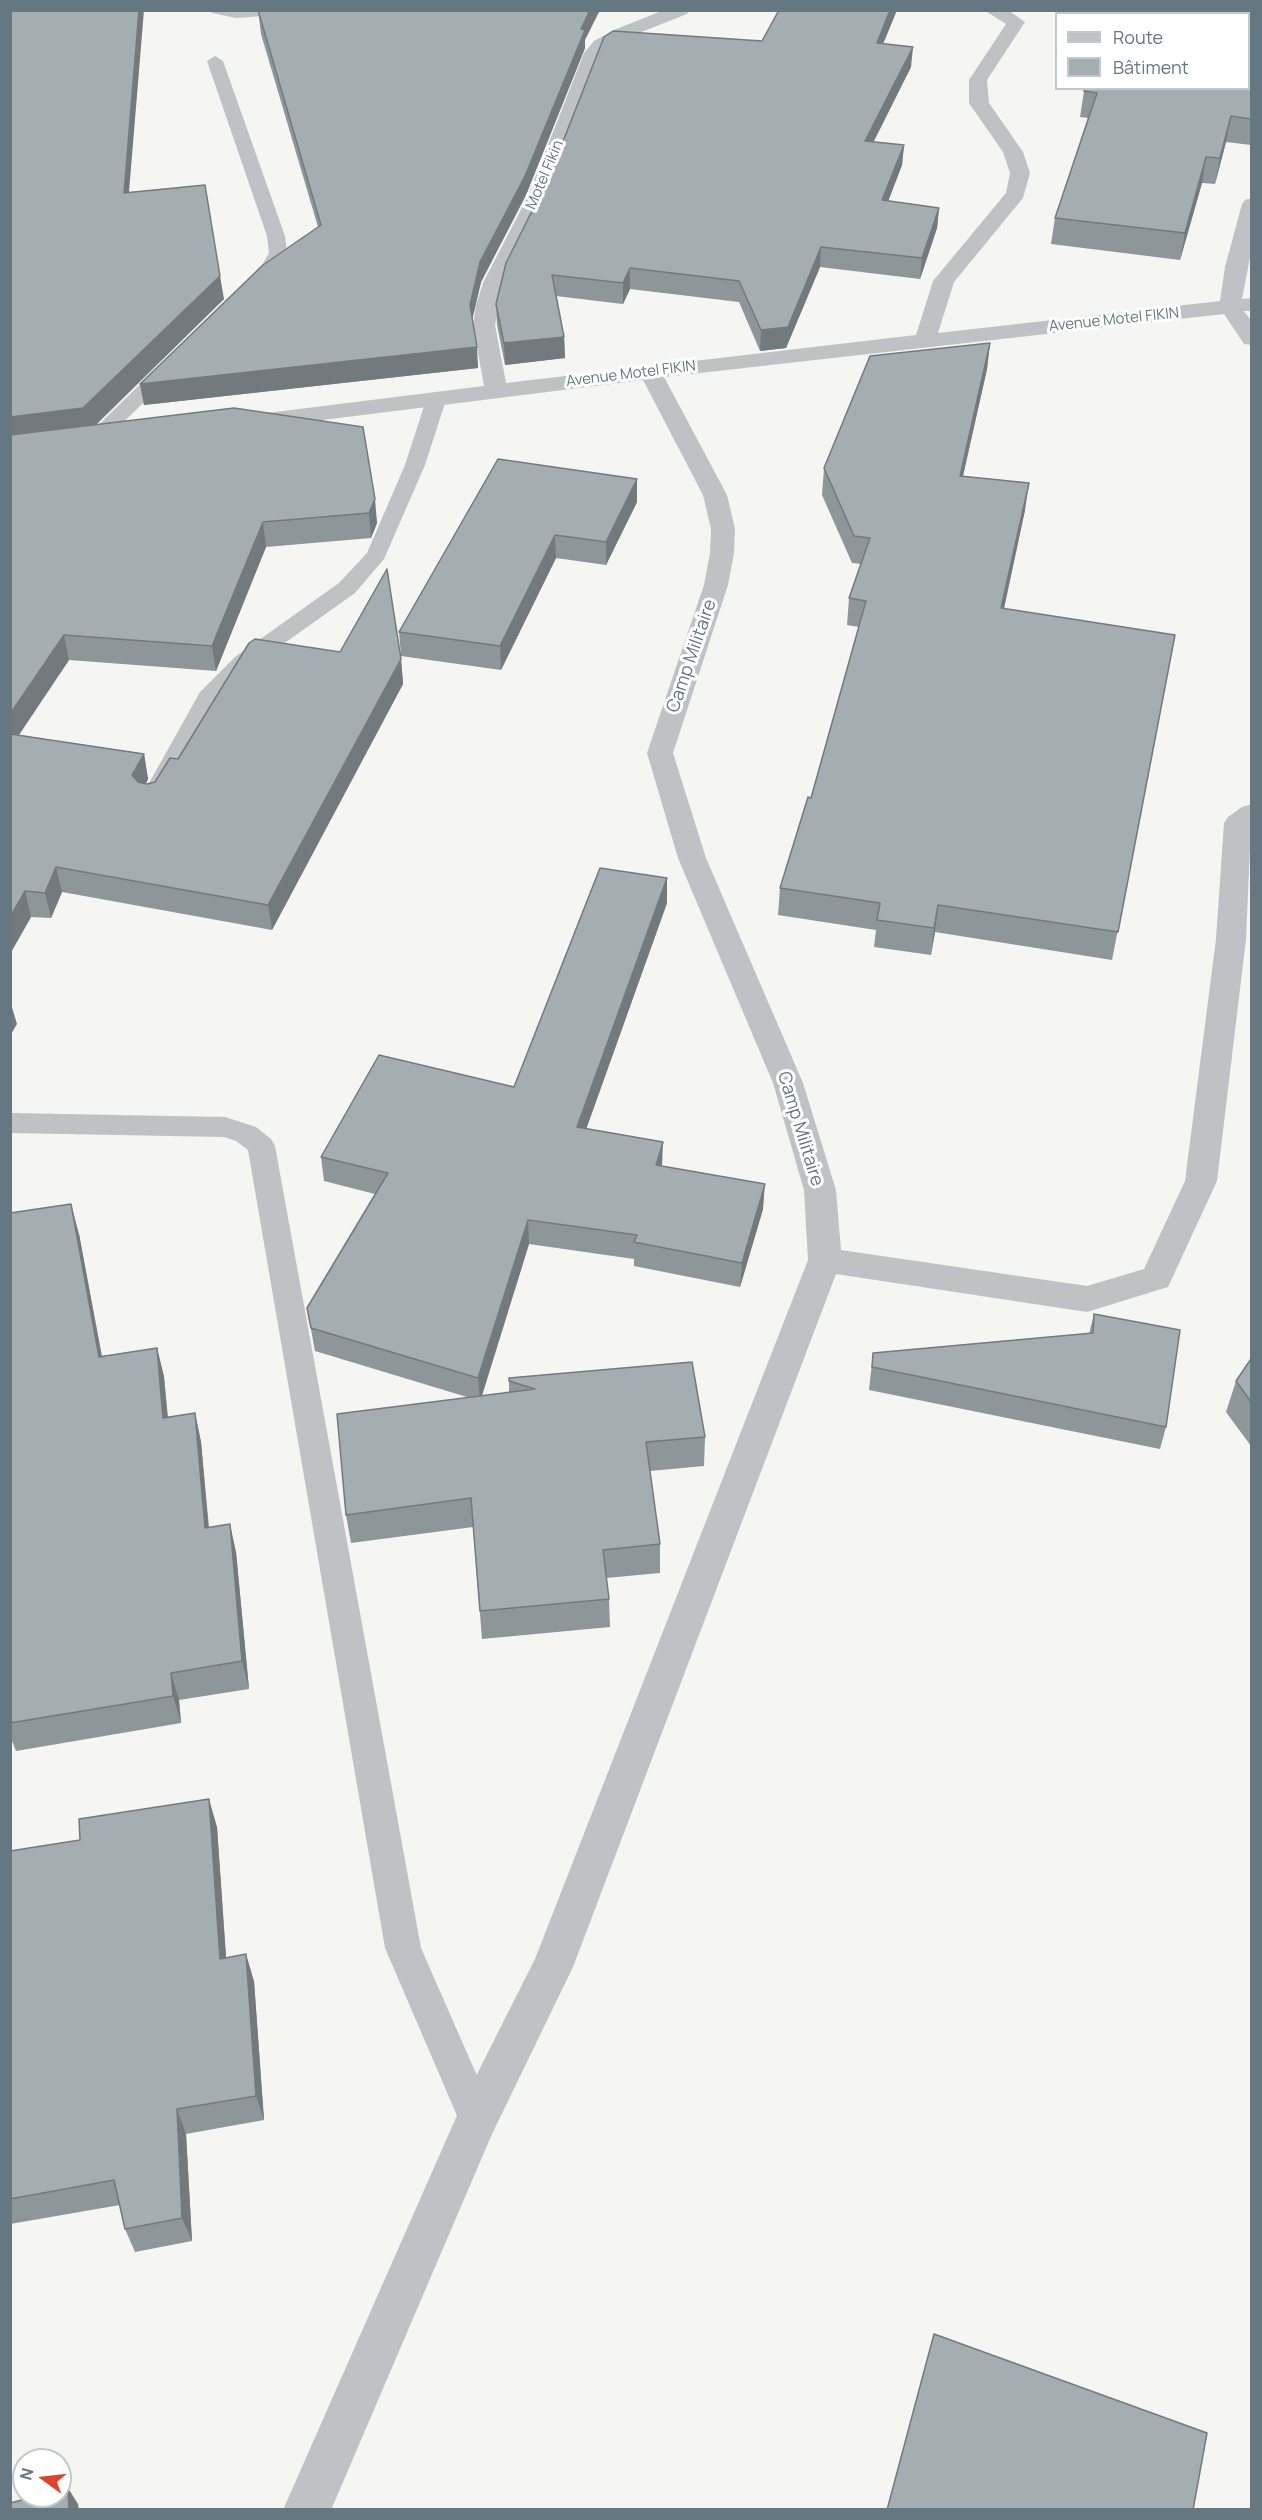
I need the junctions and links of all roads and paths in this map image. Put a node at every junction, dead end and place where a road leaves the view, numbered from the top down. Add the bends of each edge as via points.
1 (217, 10) edge
2 (276, 10) edge
3 (681, 10) edge
4 (993, 10) edge
5 (1035, 10) edge
6 (1016, 22) junction
7 (216, 61) dead end
8 (1251, 204) edge
9 (244, 292) edge
10 (1241, 306) edge
11 (1251, 339) edge
12 (925, 340) junction
13 (185, 350) edge
14 (650, 372) junction
15 (496, 391) junction
16 (436, 400) junction
17 (235, 424) edge
18 (129, 437) edge
19 (93, 441) junction
20 (69, 444) edge
21 (151, 800) edge
22 (1251, 813) edge
23 (10, 1123) edge
24 (825, 1260) junction
25 (477, 2119) junction
26 (307, 2510) edge

1 - 2 lane
3 - 15 street, Motel Fikin via 620,34 593,53 538,196 487,305 484,325
4 - 6 street
5 - 6 street
6 - 12 street via 978,80 979,103 1013,152 1020,173 1016,194 944,281
7 - 9 lane via 276,236 278,254
8 - 10 street via 1236,267
10 - 11 street
10 - 12 street, Avenue Motel FIKIN
12 - 14 street, Avenue Motel FIKIN
13 - 19 lane
14 - 15 street, Avenue Motel FIKIN
14 - 24 street, Camp Militaire via 715,495 723,529 716,585 660,753 692,858 788,1083 820,1190
15 - 16 street, Avenue Motel FIKIN
16 - 17 street, Avenue Motel FIKIN
16 - 21 lane via 415,465 377,555 348,588 243,662 208,697
18 - 19 street
19 - 20 street
22 - 24 street via 1238,823 1231,939 1201,1180 1156,1278 1087,1299
23 - 25 lane via 225,1127 246,1134 261,1146 403,1948
24 - 25 street via 552,1967
25 - 26 street

